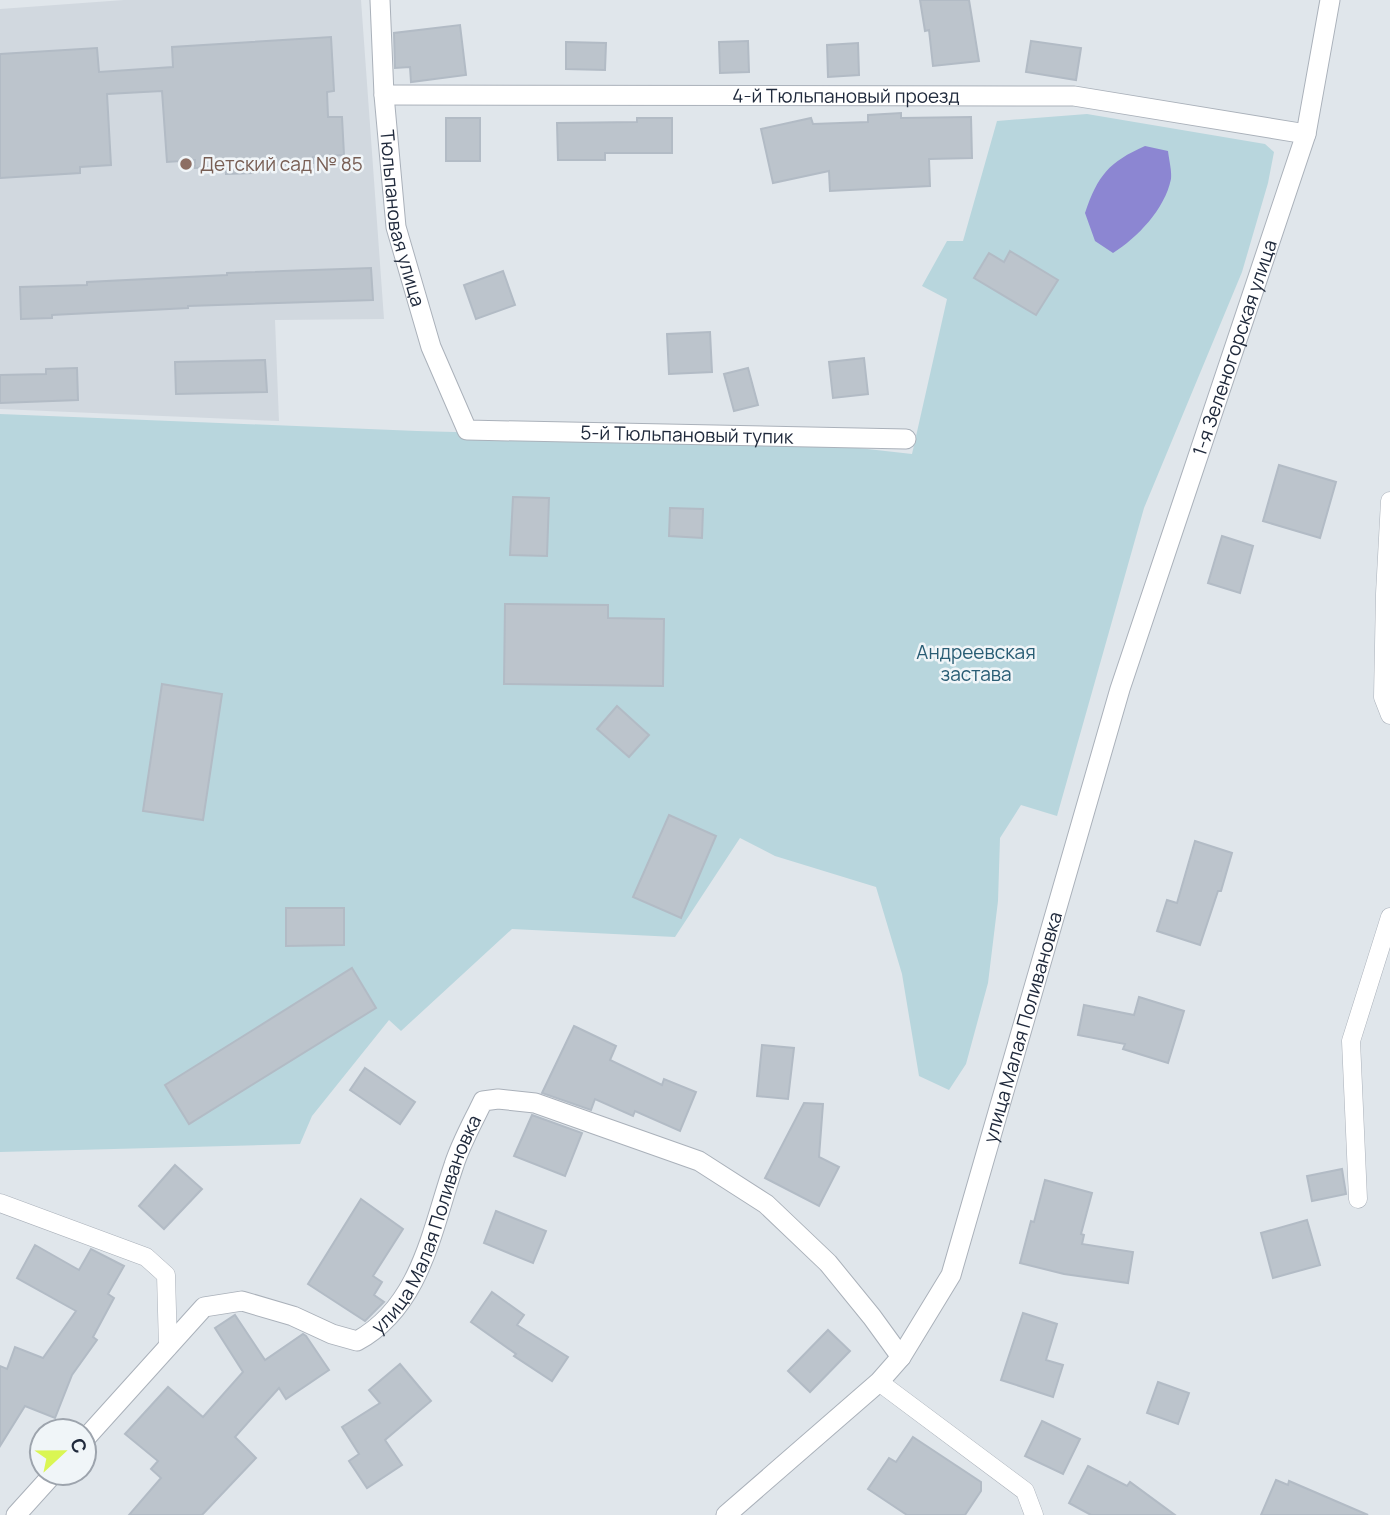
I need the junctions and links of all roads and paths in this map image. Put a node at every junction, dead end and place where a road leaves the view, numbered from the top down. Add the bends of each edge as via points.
1 (380, 0) edge
2 (1330, 0) edge
3 (384, 95) junction
4 (1306, 134) junction
5 (467, 430) joint
6 (906, 439) dead end
7 (1390, 501) edge
8 (1120, 689) joint
9 (1390, 715) edge
10 (1390, 917) edge
11 (1358, 1199) dead end
12 (0, 1203) edge
13 (168, 1347) junction
14 (901, 1357) junction
15 (879, 1382) junction
16 (98, 1424) edge
17 (41, 1487) edge
18 (16, 1515) edge
19 (726, 1515) edge
20 (1034, 1515) edge

1 - 3 street, Тюльпановая улица
2 - 4 street, 1-я Зеленогорская улица
3 - 4 street, 4-й Тюльпановый проезд via 1074,96
3 - 5 street, Тюльпановая улица via 396,227 431,347
4 - 8 street, 1-я Зеленогорская улица
5 - 6 street, 5-й Тюльпановый тупик
7 - 9 lane via 1383,697
8 - 14 street, улица Малая Поливановка via 951,1275
10 - 11 lane via 1351,1041
12 - 13 lane via 146,1257 166,1275
13 - 14 street, улица Малая Поливановка via 204,1307 242,1301 357,1341 375,1331 416,1279 455,1161 482,1101 498,1099 535,1104 699,1161 766,1204 828,1263
13 - 16 street, улица Малая Поливановка
14 - 15 street, улица Малая Поливановка
15 - 19 street, улица Малая Поливановка
15 - 20 lane via 1025,1491
17 - 18 street

